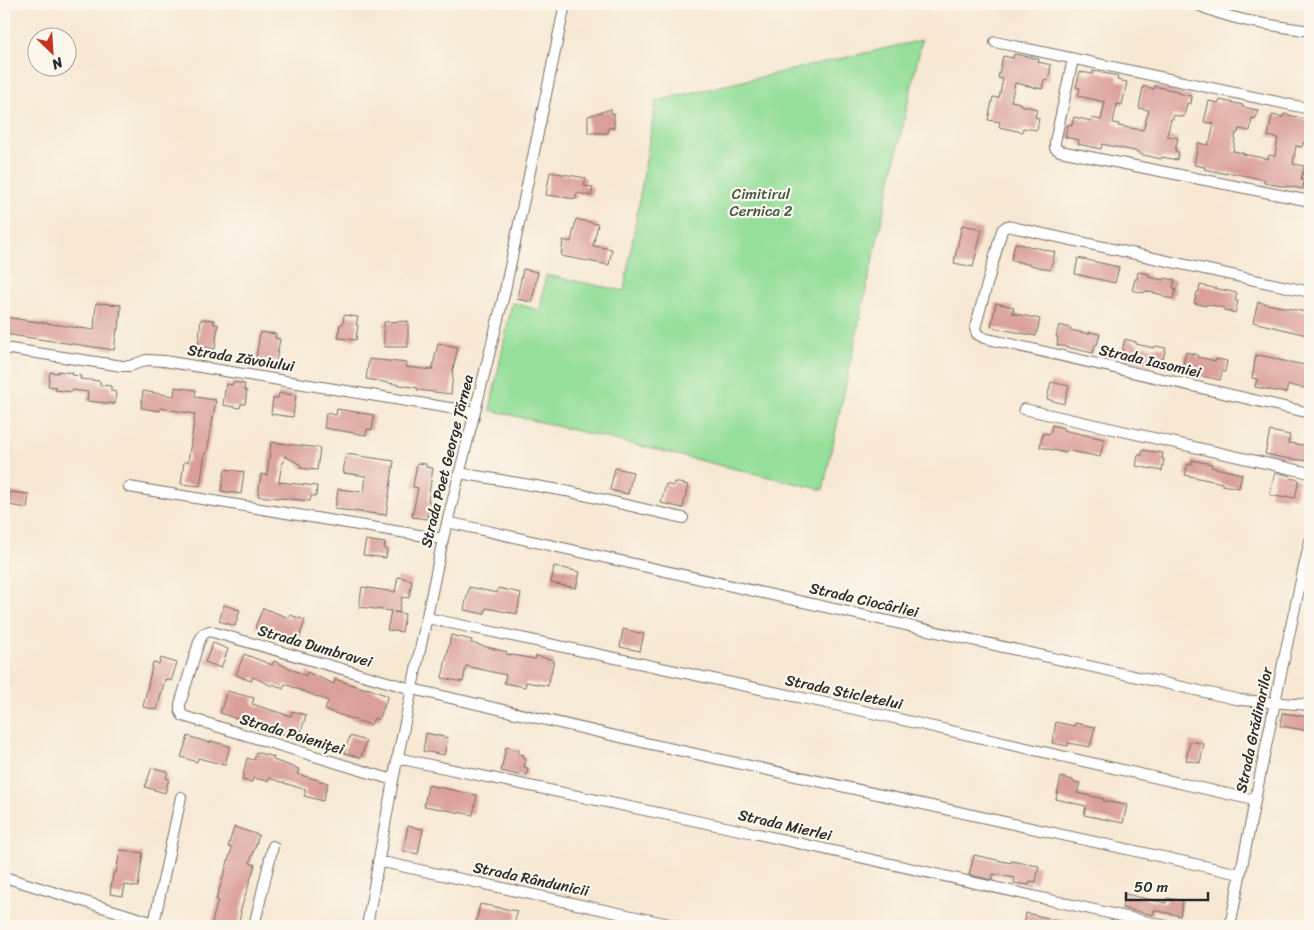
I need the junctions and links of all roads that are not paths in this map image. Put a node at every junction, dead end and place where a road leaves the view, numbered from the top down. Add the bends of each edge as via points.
1 (565, 4) edge
2 (1196, 4) edge
3 (1310, 31) edge
4 (995, 42) dead end
5 (1074, 59) junction
6 (1310, 109) edge
7 (1310, 201) edge
8 (1310, 292) edge
9 (4, 348) edge
10 (1024, 409) dead end
11 (474, 412) junction
12 (1310, 413) edge
13 (459, 473) junction
14 (1310, 473) edge
15 (129, 488) dead end
16 (683, 518) dead end
17 (447, 522) junction
18 (443, 539) junction
19 (1310, 541) edge
20 (1307, 572) edge
21 (427, 618) junction
22 (412, 689) junction
23 (1275, 702) junction
24 (1310, 705) edge
25 (183, 716) joint
26 (397, 758) junction
27 (393, 780) junction
28 (181, 797) dead end
29 (1254, 800) junction
30 (273, 846) dead end
31 (378, 861) junction
32 (1240, 874) junction
33 (4, 878) edge
34 (159, 925) edge
35 (254, 926) edge
36 (366, 926) edge
37 (678, 926) edge
38 (1166, 926) edge
39 (1230, 926) edge

1 - 11 street, Strada Poet George Țărnea via 508,277
2 - 3 street via 1231,17
4 - 5 street
5 - 6 street
5 - 7 street via 1055,148
8 - 12 street, Strada Iasomiei via 1007,226 1002,230 975,328 977,334 984,338
9 - 11 street, Strada Zăvoiului via 122,366 146,360 164,361
10 - 14 street
11 - 13 street, Strada Poet George Țărnea
13 - 16 street
13 - 17 street, Strada Poet George Țărnea
15 - 18 street
17 - 18 street, Strada Poet George Țărnea
17 - 23 street, Strada Ciocârliei via 1230,698
18 - 21 street, Strada Poet George Țărnea
19 - 20 street, Strada Grădinarilor
20 - 23 street, Strada Grădinarilor
21 - 22 street, Strada Poet George Țărnea
21 - 29 street, Strada Sticletelui via 859,710
22 - 25 street, Strada Dumbravei via 209,631 199,642 180,704
22 - 26 street, Strada Poet George Țărnea
22 - 32 street, Strada Dumbravei
23 - 24 street, Strada Ciocârliei
23 - 29 street, Strada Grădinarilor
25 - 27 street, Strada Poieniței
26 - 27 street, Strada Poet George Țărnea
26 - 38 street, Strada Mierlei via 739,830
27 - 31 street, Strada Poet George Țărnea
28 - 34 street
29 - 32 street, Strada Grădinarilor
30 - 35 street
31 - 36 street, Strada Poet George Țărnea
31 - 37 street, Strada Rândunicii
32 - 39 street, Strada Grădinarilor
33 - 34 street

